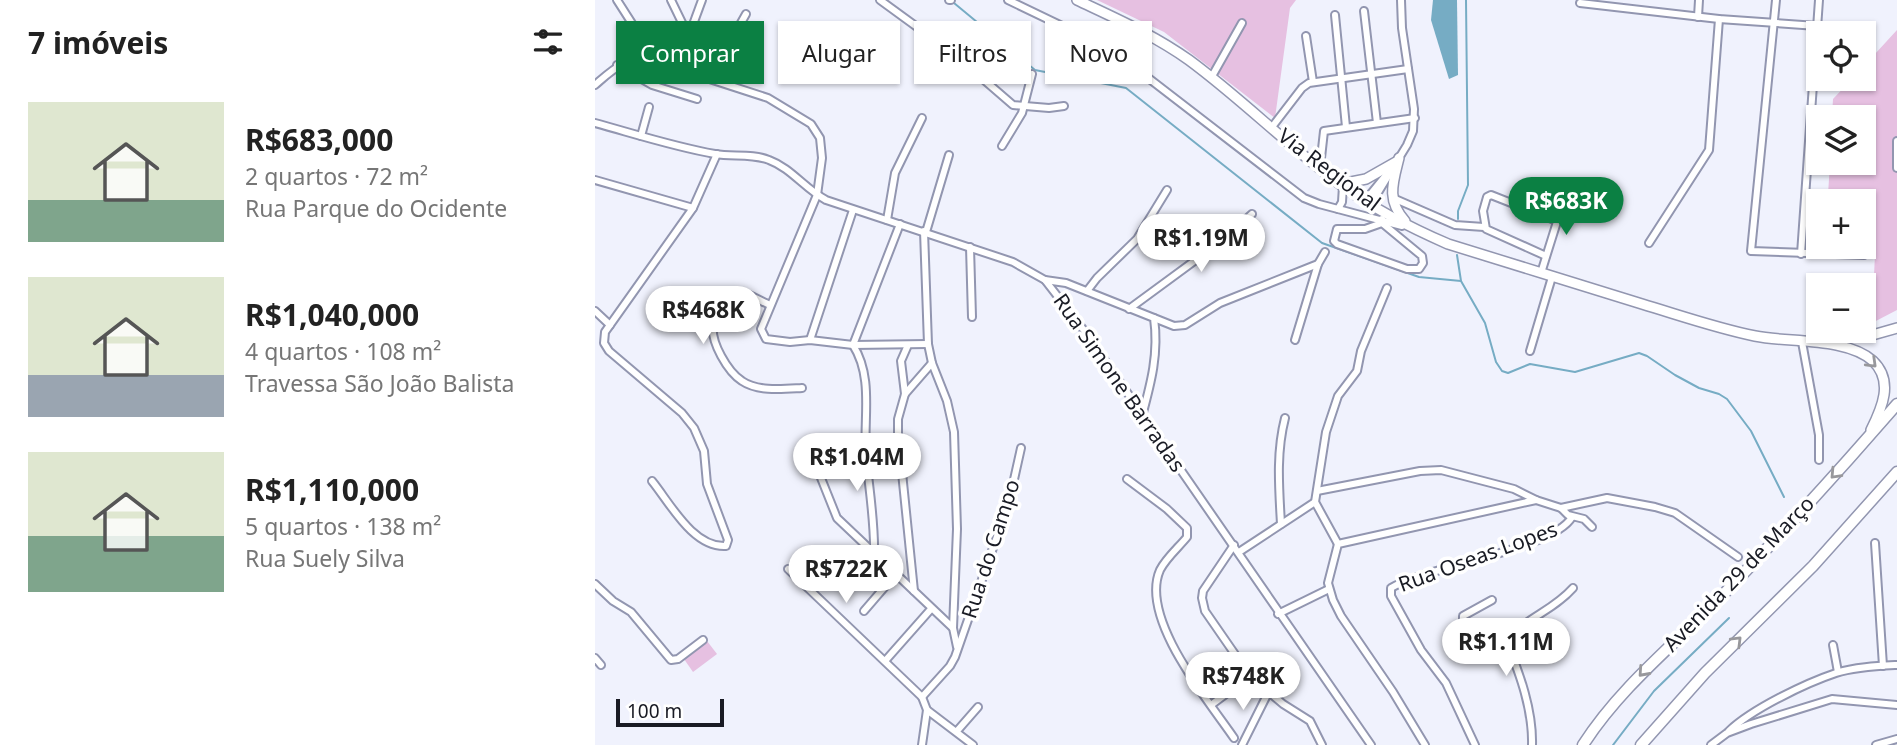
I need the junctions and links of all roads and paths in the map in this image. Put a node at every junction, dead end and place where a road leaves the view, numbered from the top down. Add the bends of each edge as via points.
1 (617, 0) edge
2 (671, 0) edge
3 (702, 0) edge
4 (880, 0) edge
5 (1008, 0) edge
6 (1077, 0) edge
7 (1401, 0) edge
8 (1699, 0) edge
9 (1776, 0) edge
10 (1819, 0) edge
11 (1580, 3) dead end
12 (1364, 12) dead end
13 (745, 14) dead end
14 (1335, 15) dead end
15 (1698, 17) junction
16 (1719, 19) junction
17 (630, 21) edge
18 (681, 21) edge
19 (694, 21) edge
20 (741, 21) edge
21 (1817, 21) edge
22 (1241, 23) dead end
23 (1774, 23) junction
24 (1806, 25) edge
25 (1306, 36) dead end
26 (616, 66) edge
27 (1408, 68) junction
28 (1032, 74) dead end
29 (1371, 74) junction
30 (1211, 78) junction
31 (1341, 78) junction
32 (1311, 83) junction
33 (650, 84) edge
34 (727, 84) edge
35 (595, 85) edge
36 (1812, 91) edge
37 (697, 99) dead end
38 (1064, 106) dead end
39 (649, 107) dead end
40 (1024, 107) junction
41 (922, 118) dead end
42 (1415, 118) junction
43 (595, 123) edge
44 (1377, 123) junction
45 (1272, 127) junction
46 (1346, 127) junction
47 (641, 136) junction
48 (1897, 141) edge
49 (1002, 146) dead end
50 (716, 154) junction
51 (949, 155) dead end
52 (1395, 163) junction
53 (1320, 167) junction
54 (1897, 168) edge
55 (595, 180) edge
56 (1342, 185) junction
57 (1167, 190) dead end
58 (1566, 193) dead end
59 (817, 195) junction
60 (1393, 198) junction
61 (1368, 202) junction
62 (693, 208) junction
63 (1338, 209) junction
64 (853, 211) junction
65 (1252, 214) dead end
66 (887, 220) junction
67 (1382, 221) junction
68 (1557, 221) junction
69 (900, 224) junction
70 (1484, 227) junction
71 (1414, 229) junction
72 (925, 232) junction
73 (1650, 243) dead end
74 (970, 247) junction
75 (1325, 252) dead end
76 (1801, 254) junction
77 (1806, 254) edge
78 (1546, 256) junction
79 (1318, 264) junction
80 (1541, 273) junction
81 (1552, 277) junction
82 (1045, 279) junction
83 (1387, 288) dead end
84 (1087, 291) junction
85 (770, 305) junction
86 (1129, 309) junction
87 (595, 311) edge
88 (972, 317) dead end
89 (1154, 318) junction
90 (610, 325) junction
91 (1897, 328) edge
92 (810, 340) junction
93 (1295, 340) dead end
94 (1805, 342) junction
95 (928, 344) junction
96 (853, 345) junction
97 (908, 345) junction
98 (1530, 351) dead end
99 (932, 363) junction
100 (802, 388) dead end
101 (905, 394) junction
102 (1897, 404) edge
103 (1142, 416) junction
104 (1285, 418) dead end
105 (1866, 439) junction
106 (817, 441) dead end
107 (1021, 448) dead end
108 (1819, 460) dead end
109 (1897, 472) edge
110 (1127, 479) dead end
111 (652, 481) dead end
112 (1317, 491) junction
113 (1536, 500) junction
114 (1314, 502) junction
115 (1561, 508) junction
116 (1572, 517) junction
117 (1281, 524) junction
118 (1592, 527) dead end
119 (1875, 543) dead end
120 (1338, 544) junction
121 (1234, 545) junction
122 (1239, 552) junction
123 (874, 555) junction
124 (1738, 557) dead end
125 (788, 569) dead end
126 (895, 575) junction
127 (595, 584) edge
128 (1573, 588) dead end
129 (1329, 589) junction
130 (914, 591) junction
131 (1492, 600) dead end
132 (931, 609) junction
133 (864, 611) dead end
134 (1278, 614) junction
135 (953, 628) junction
136 (703, 640) dead end
137 (1507, 642) junction
138 (1833, 645) dead end
139 (958, 649) junction
140 (595, 658) edge
141 (885, 661) junction
142 (601, 665) dead end
143 (1897, 665) edge
144 (1883, 666) junction
145 (1838, 672) junction
146 (1250, 676) junction
147 (1269, 691) junction
148 (922, 697) junction
149 (1211, 705) junction
150 (1897, 705) edge
151 (978, 707) dead end
152 (927, 710) junction
153 (957, 731) junction
154 (1727, 733) junction
155 (1234, 738) dead end
156 (1897, 739) edge
157 (1472, 744) edge
158 (922, 745) edge
159 (974, 745) edge
160 (1241, 745) edge
161 (1322, 745) edge
162 (1370, 745) edge
163 (1425, 745) edge
164 (1532, 745) edge
165 (1583, 745) edge
166 (1641, 745) edge
167 (1711, 745) edge
168 (1875, 745) edge

1 - 17 street
2 - 18 street
3 - 19 street
4 - 40 street via 1013,105
5 - 63 street via 1112,50 1292,190
6 - 30 main road, Via Regional via 1156,39
7 - 27 street
8 - 15 street
9 - 23 street
10 - 21 street
11 - 15 street
12 - 29 street
13 - 20 street
14 - 31 street
15 - 16 street
16 - 23 street
16 - 73 street via 1709,150
22 - 30 street
23 - 24 street
23 - 76 street via 1751,251
25 - 32 street
26 - 35 street
27 - 29 street
27 - 42 street
28 - 40 street
29 - 31 street
29 - 44 street
30 - 45 main road, Via Regional
31 - 32 street
31 - 46 street
32 - 45 street
33 - 37 street
34 - 59 street via 768,98 811,124 821,148
36 - 76 street
38 - 40 street
39 - 47 street
40 - 49 street
41 - 66 street via 895,173
42 - 44 street
42 - 52 street via 1411,138
43 - 47 street, Rua Simone Barradas
44 - 46 street
45 - 53 main road, Via Regional
46 - 53 street via 1324,131
47 - 50 street, Rua Simone Barradas
48 - 54 street
50 - 59 street, Rua Simone Barradas via 769,160
50 - 62 street
51 - 72 street
52 - 56 main road via 1366,179
52 - 60 main road
52 - 61 street
53 - 56 main road, Via Regional
55 - 62 street
56 - 61 main road, Via Regional
56 - 63 street
57 - 84 street via 1137,239
58 - 68 street
59 - 64 street, Rua Simone Barradas
59 - 85 street
60 - 70 street via 1455,225
60 - 71 main road via 1394,207
61 - 71 main road, Via Regional
62 - 90 street
63 - 67 street
64 - 66 street, Rua Simone Barradas
64 - 92 street
65 - 86 street
66 - 69 street, Rua Simone Barradas
67 - 67 street via 1422,256 1419,269 1334,241 1337,229 1365,229
67 - 71 street
68 - 70 street via 1491,195 1483,211
68 - 78 street
69 - 72 street, Rua Simone Barradas
69 - 96 street
70 - 78 street
71 - 80 main road, Via Regional
72 - 74 street, Rua Simone Barradas
72 - 95 street
74 - 82 street, Rua Simone Barradas
74 - 88 street
75 - 79 street
76 - 77 street
78 - 80 street
79 - 89 street via 1220,303 1185,326
79 - 93 street
80 - 81 main road, Via Regional
81 - 94 main road, Via Regional via 1730,331
81 - 98 street
82 - 84 street
82 - 103 street, Rua Simone Barradas
83 - 112 street via 1357,371 1338,396 1326,432
84 - 86 street
85 - 92 street via 761,329 766,339
85 - 100 street via 732,293 715,319 715,338 728,366 744,383
86 - 89 street
87 - 90 street
89 - 103 street via 1155,369
90 - 111 street via 604,337 610,351 694,428 726,545 691,531
91 - 94 main road, Via Regional
92 - 96 street
94 -> 105 main road, Via Regional via 1853,349 1881,371 1884,400
94 - 108 street
95 - 97 street
95 - 99 street
96 - 97 street
96 - 123 street via 867,387 866,454
97 - 101 street via 901,361
99 - 101 street
99 - 135 street via 954,432
101 - 130 street via 898,419 898,449
102 - 105 main road, Avenida 29 de Março
103 - 121 street, Rua Simone Barradas
104 - 117 street via 1278,469
105 -> 165 main road, Avenida 29 de Março via 1716,601 1647,667
106 - 123 street via 819,473 833,510
107 - 139 street, Rua do Campo via 1009,502
166 -> 109 main road via 1705,673 1814,566
110 - 149 street via 1187,528 1187,537 1161,568 1157,606 1168,639
112 - 113 street via 1431,469 1514,489
112 - 114 street
113 - 115 street
113 - 120 street
114 - 117 street
114 - 120 street
115 - 116 street
115 - 124 street via 1607,498 1655,507 1675,513
116 - 118 street via 1584,519
116 - 157 street, Rua Oseas Lopes via 1562,528 1520,547 1391,588 1414,640 1446,683
117 - 122 street
119 - 144 street
120 - 129 street
121 - 122 street, Rua Simone Barradas
121 - 146 street via 1202,598 1205,611
122 - 134 street, Rua Simone Barradas
123 - 126 street
125 - 141 street
126 - 130 street
126 - 133 street
127 - 136 street via 631,612 671,660
128 - 137 street via 1549,610 1516,629
129 - 134 street
129 - 163 street via 1341,616
130 - 132 street
131 - 137 street via 1464,617 1463,625 1492,640
132 - 135 street
132 - 141 street
134 - 162 street, Rua Simone Barradas
135 - 139 street
137 - 164 street via 1523,685
138 - 145 street
139 - 148 street, Rua do Campo via 950,666
140 - 142 street
141 - 148 street
143 - 144 street
144 - 145 street
145 - 154 street via 1761,709
146 - 147 street
146 - 149 street
147 - 160 street
147 - 161 street via 1310,721
148 - 152 street
149 - 155 street
150 - 154 street via 1832,699
151 - 153 street
152 - 153 street
152 - 158 street
153 - 159 street
154 - 167 street
156 - 168 street

